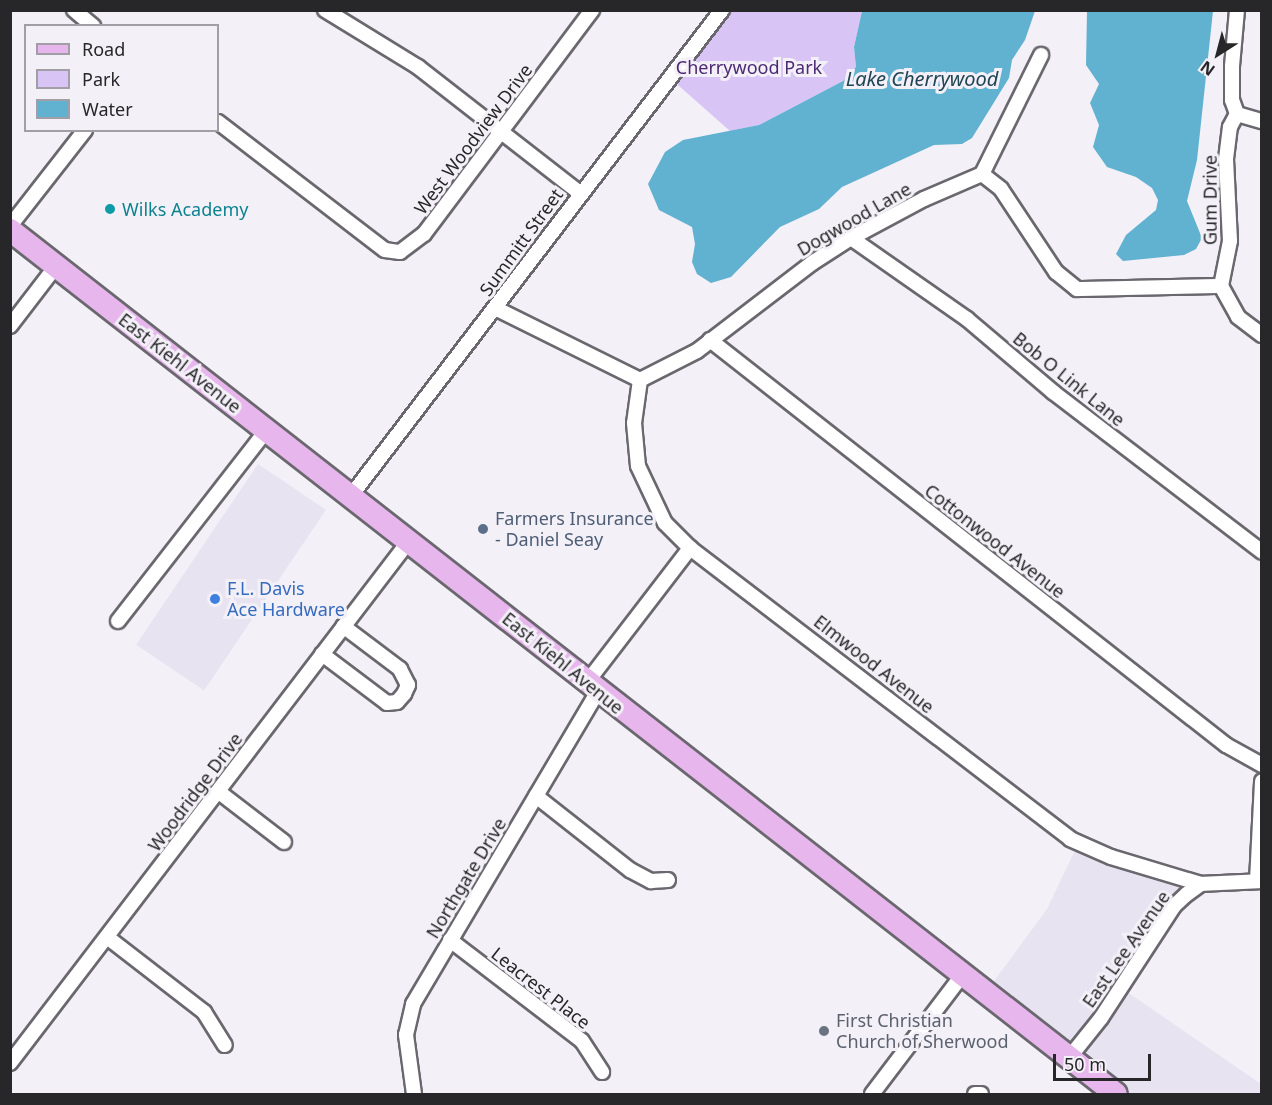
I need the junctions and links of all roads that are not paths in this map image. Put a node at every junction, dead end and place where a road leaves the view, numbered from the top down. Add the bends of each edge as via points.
1 (74, 10) edge
2 (325, 10) edge
3 (592, 10) edge
4 (722, 10) edge
5 (1237, 10) edge
6 (91, 24) edge
7 (1041, 55) dead end
8 (1237, 114) junction
9 (1262, 121) edge
10 (219, 123) edge
11 (83, 132) edge
12 (500, 132) junction
13 (982, 174) junction
14 (580, 193) junction
15 (10, 228) edge
16 (851, 238) junction
17 (56, 266) junction
18 (1221, 286) junction
19 (495, 308) junction
20 (10, 326) edge
21 (1262, 335) edge
22 (710, 340) junction
23 (640, 380) junction
24 (266, 431) junction
25 (351, 497) junction
26 (409, 541) junction
27 (690, 548) junction
28 (1262, 552) edge
29 (118, 621) dead end
30 (343, 626) junction
31 (322, 654) junction
32 (593, 686) junction
33 (1262, 765) edge
34 (1262, 781) edge
35 (219, 792) junction
36 (536, 796) junction
37 (284, 842) dead end
38 (668, 880) dead end
39 (1259, 881) edge
40 (1201, 884) junction
41 (107, 938) junction
42 (450, 940) junction
43 (963, 974) junction
44 (225, 1046) dead end
45 (1069, 1058) junction
46 (10, 1064) edge
47 (602, 1072) dead end
48 (414, 1095) edge
49 (872, 1095) edge
50 (975, 1095) edge
51 (981, 1095) edge
52 (1116, 1095) edge

1 - 6 street
2 - 12 street via 399,54
3 - 12 street, West Woodview Drive
4 - 14 street, Summitt Street
5 - 8 street, Gum Drive via 1232,100
7 - 13 street
8 - 9 street
8 - 18 street, Gum Drive via 1230,127 1226,159 1230,241
10 - 12 street, West Woodview Drive via 391,252 406,250 416,243
11 - 15 street
12 - 14 street
13 - 16 street, Dogwood Lane
13 - 18 street via 1001,189 1056,272 1077,290
14 - 19 street, Summitt Street
15 - 17 main road, East Kiehl Avenue
16 - 22 street, Dogwood Lane
16 - 28 street, Bob O Link Lane via 967,319 1053,392
17 - 20 street
17 - 24 main road, East Kiehl Avenue
18 - 21 street via 1238,317
19 - 23 street
19 - 25 street, Summitt Street
22 - 23 street, Dogwood Lane via 677,364
22 - 33 street, Cottonwood Avenue via 1219,739
23 - 27 street, Elmwood Avenue via 634,423 638,466 665,523
24 - 25 main road, East Kiehl Avenue
24 - 29 street
25 - 26 main road, East Kiehl Avenue
26 - 30 street, Woodridge Drive
26 - 32 main road, East Kiehl Avenue
27 - 32 street, Northgate Drive
27 - 40 street, Elmwood Avenue via 1070,839 1111,858
30 - 31 street, Woodridge Drive
30 - 31 street via 400,669 408,685 404,694 397,702 387,703
31 - 35 street, Woodridge Drive
32 - 36 street, Northgate Drive
32 - 43 main road, East Kiehl Avenue
34 - 39 street
35 - 37 street
35 - 41 street, Woodridge Drive
36 - 38 street via 630,870 651,881
36 - 42 street, Northgate Drive
39 - 40 street
40 - 45 street, East Lee Avenue via 1174,906 1101,1018
41 - 44 street via 204,1012
41 - 46 street, Woodridge Drive
42 - 47 street, Leacrest Place via 582,1041
42 - 48 street, Northgate Drive via 418,992 407,1024
43 - 45 main road, East Kiehl Avenue
43 - 49 street
45 - 52 main road, East Kiehl Avenue
50 - 51 street

